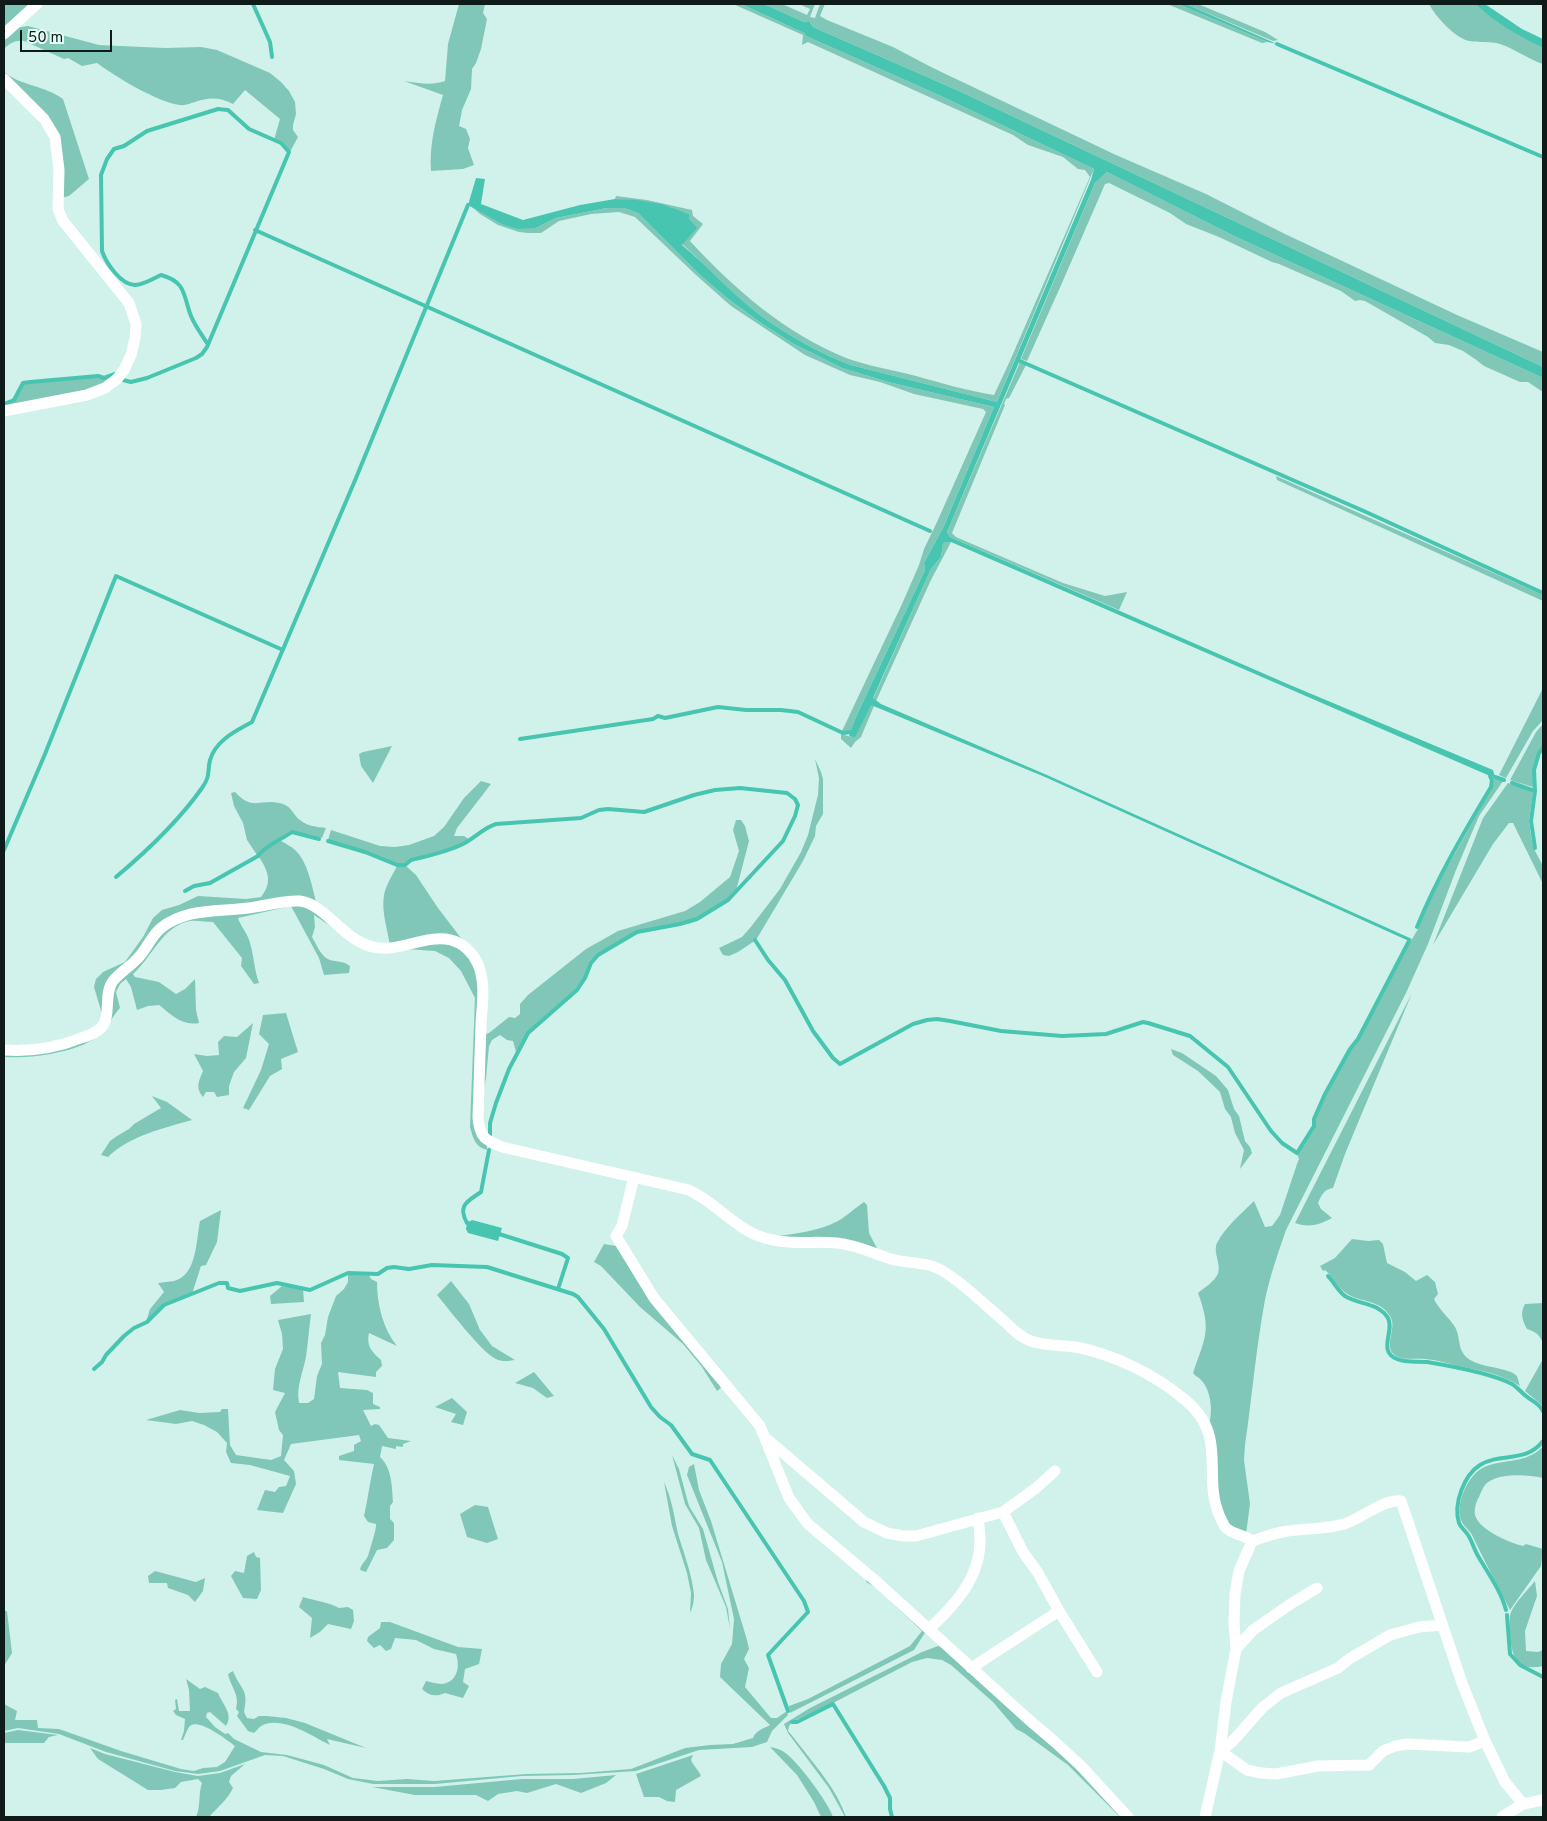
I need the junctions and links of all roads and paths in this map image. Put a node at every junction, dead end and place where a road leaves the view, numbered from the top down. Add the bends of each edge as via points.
1 (37, 4) edge
2 (4, 34) edge
3 (4, 79) edge
4 (4, 411) edge
5 (4, 1050) edge
6 (634, 1177) junction
7 (767, 1439) junction
8 (1055, 1471) dead end
9 (1003, 1512) junction
10 (978, 1518) junction
11 (1252, 1541) junction
12 (1317, 1588) dead end
13 (1059, 1612) junction
14 (1442, 1625) junction
15 (929, 1629) junction
16 (1236, 1649) junction
17 (971, 1668) junction
18 (1097, 1672) dead end
19 (1485, 1741) junction
20 (1220, 1751) junction
21 (1543, 1800) edge
22 (1523, 1804) junction
23 (1128, 1817) edge
24 (1206, 1817) edge
25 (1502, 1817) edge

1 - 2 street
3 - 4 street via 44,120 55,137 59,170 58,209 63,221 129,303 136,324 131,356 117,379 104,388 87,395
5 - 6 street via 23,1052 65,1045 101,1028 112,982 138,959 161,928 182,916 301,901 311,904 348,935 371,947 386,949 438,939 460,943 470,951 478,963 484,995 478,1118 483,1137 502,1147
6 - 7 street via 622,1226 616,1236 654,1298 760,1426
6 - 11 street via 689,1190 752,1234 766,1239 854,1245 892,1260 938,1268 1019,1336 1033,1342 1090,1351 1148,1374 1194,1406 1209,1433 1217,1510 1225,1527
7 - 10 street via 864,1522 887,1533 916,1536
7 - 15 street via 789,1498 808,1524
8 - 9 street
9 - 10 street
9 - 13 street
10 - 15 street via 979,1557 972,1575 962,1595
11 - 14 street via 1282,1532 1346,1524 1387,1502 1401,1501
11 - 16 street via 1239,1571 1235,1594
12 - 16 street via 1253,1630
13 - 17 street
13 - 18 street
14 - 19 street
14 - 20 street via 1390,1635 1338,1668 1281,1693
15 - 17 street
16 - 20 street
17 - 23 street via 1081,1766
19 - 20 street via 1469,1747 1406,1744 1383,1751 1369,1765 1318,1766 1276,1774 1247,1770
19 - 22 street via 1505,1782
20 - 24 street
21 - 22 street
22 - 25 street

